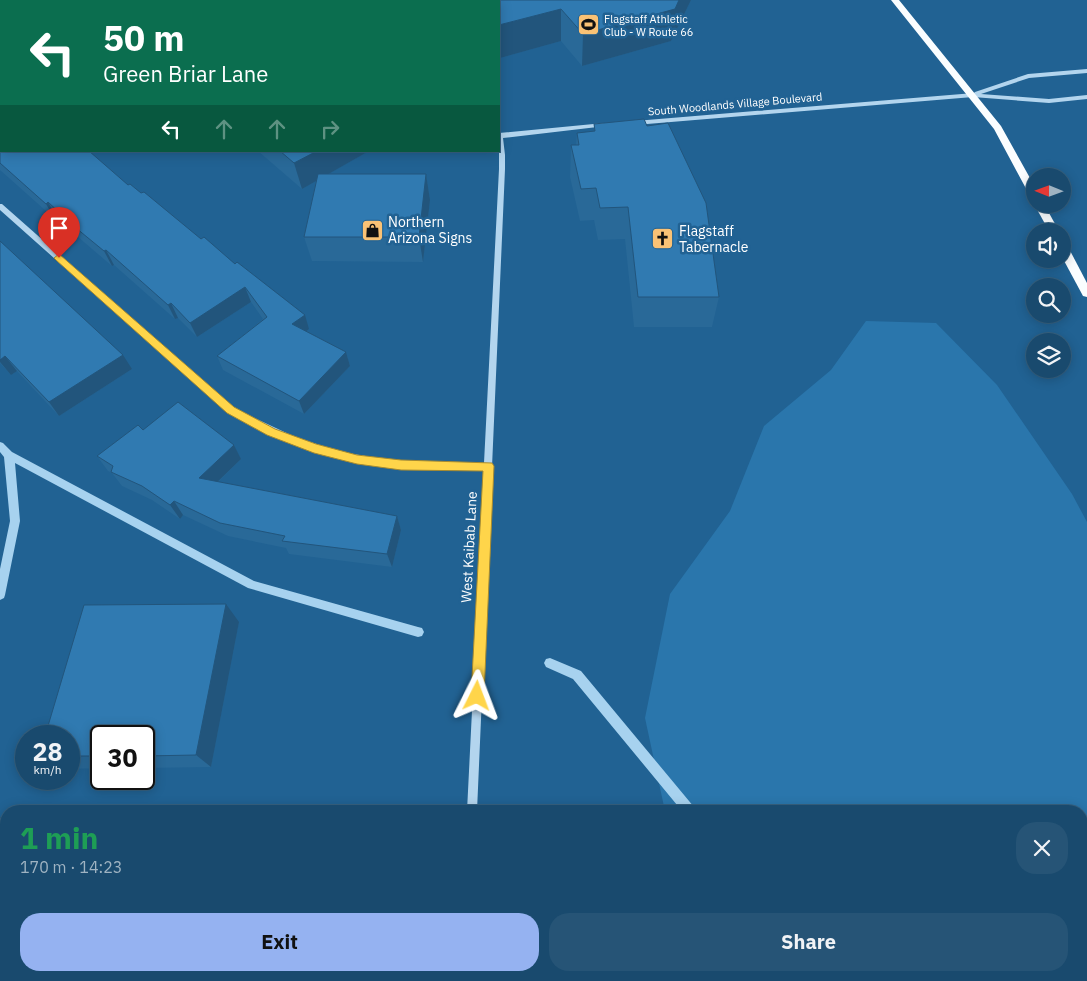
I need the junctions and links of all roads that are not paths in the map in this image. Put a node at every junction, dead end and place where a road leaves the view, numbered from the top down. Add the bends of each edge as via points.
1 (894, 0) edge
2 (1087, 71) edge
3 (972, 95) junction
4 (1087, 97) edge
5 (616, 124) edge
6 (626, 124) edge
7 (500, 135) edge
8 (500, 144) edge
9 (1026, 179) edge
10 (0, 206) edge
11 (1071, 263) edge
12 (1087, 293) edge
13 (488, 466) junction
14 (472, 805) edge

1 - 3 main road
2 - 3 street, South Woodlands Village Boulevard via 1028,76
3 - 4 street, South Woodlands Village Boulevard via 1049,101
3 - 6 street, South Woodlands Village Boulevard
3 - 9 main road via 998,128
5 - 7 street
8 - 13 street, West Kaibab Lane via 502,162
10 - 13 street via 230,410 271,432 357,459 401,465
11 - 12 main road
13 - 14 street, West Kaibab Lane

